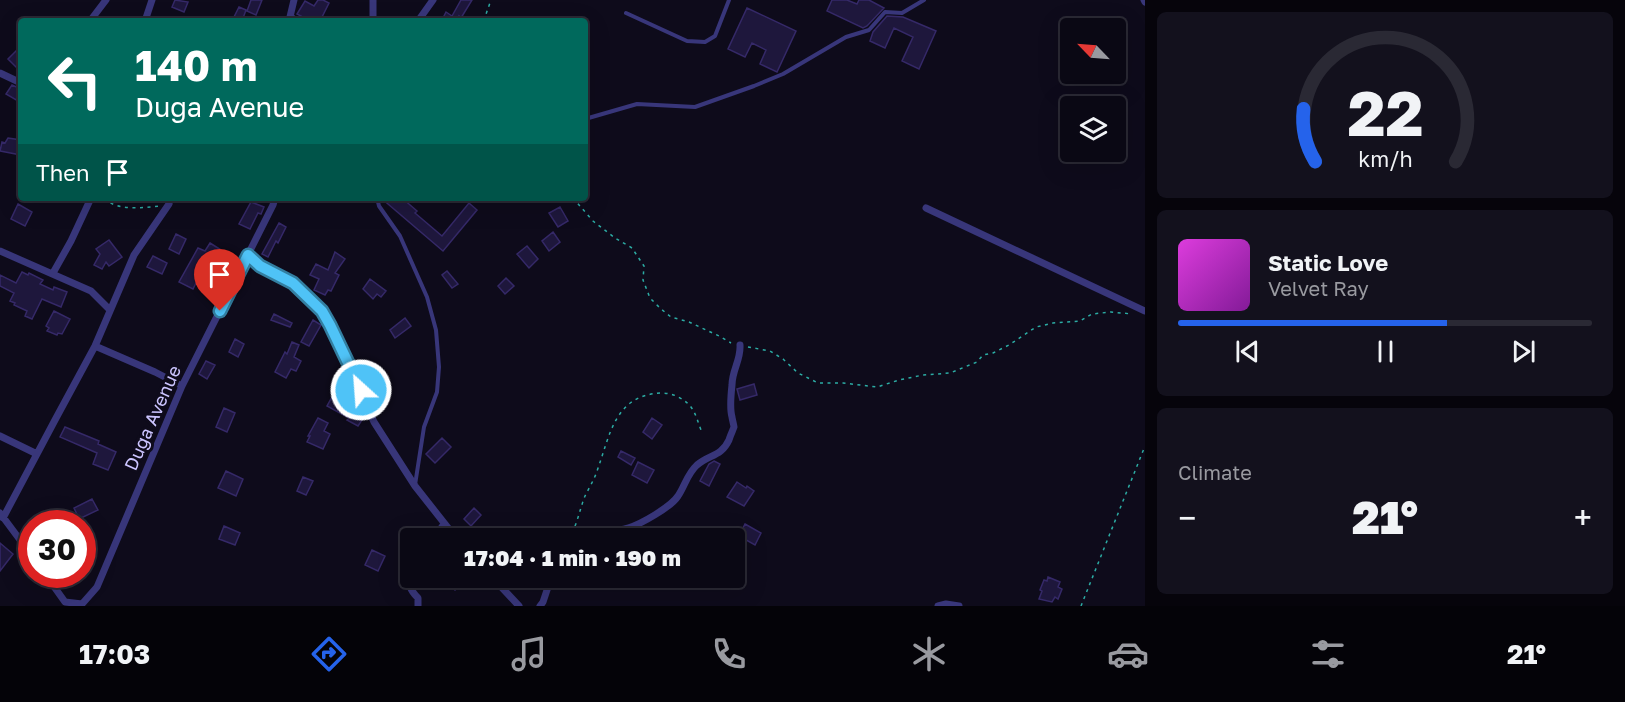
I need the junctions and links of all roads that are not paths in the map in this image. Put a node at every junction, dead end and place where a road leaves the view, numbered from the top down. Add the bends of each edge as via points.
1 (106, 0) edge
2 (152, 0) edge
3 (294, 0) edge
4 (373, 0) edge
5 (433, 0) edge
6 (729, 0) edge
7 (924, 0) edge
8 (626, 13) dead end
9 (290, 17) edge
10 (92, 18) edge
11 (146, 18) edge
12 (374, 18) edge
13 (420, 18) edge
14 (0, 73) edge
15 (18, 82) edge
16 (588, 119) edge
17 (88, 201) edge
18 (274, 201) edge
19 (378, 201) edge
20 (169, 204) road end
21 (926, 207) dead end
22 (1, 253) edge
23 (248, 255) junction
24 (53, 273) junction
25 (110, 310) junction
26 (1141, 313) edge
27 (740, 345) road end
28 (95, 346) junction
29 (182, 386) junction
30 (0, 436) edge
31 (37, 454) junction
32 (415, 486) junction
33 (2, 515) edge
34 (444, 524) junction
35 (441, 528) edge
36 (447, 528) edge
37 (629, 528) edge
38 (18, 537) edge
39 (55, 588) edge
40 (410, 588) edge
41 (502, 588) edge
42 (548, 588) edge
43 (417, 606) edge
44 (519, 606) edge
45 (540, 606) edge
46 (938, 606) edge
47 (959, 606) edge

1 - 10 street
2 - 11 street
3 - 9 street
4 - 12 street
5 - 13 street
6 - 8 lane via 715,36 705,42 687,41
7 - 16 lane via 902,13 885,12 870,30 846,37 783,74 715,100 695,107 637,104
14 - 15 street
17 - 24 street
18 - 23 street, Duga Avenue
19 - 32 lane via 400,236 427,297 436,330 437,392 424,427
20 - 25 street via 134,255
21 - 26 street
22 - 24 street
23 - 29 street, Duga Avenue
23 - 32 street via 293,283 322,311 374,422
24 - 25 street via 91,291
25 - 28 street
27 - 37 street via 741,356 732,385 734,426 722,451 698,464 668,507
28 - 29 street
28 - 31 street
29 - 39 street, Duga Avenue via 97,587 82,604 65,602
30 - 31 street
31 - 33 street
32 - 34 street
33 - 38 street
34 - 35 street
34 - 36 street
40 - 43 street via 418,598
41 - 44 street
42 - 45 street
46 - 47 street

